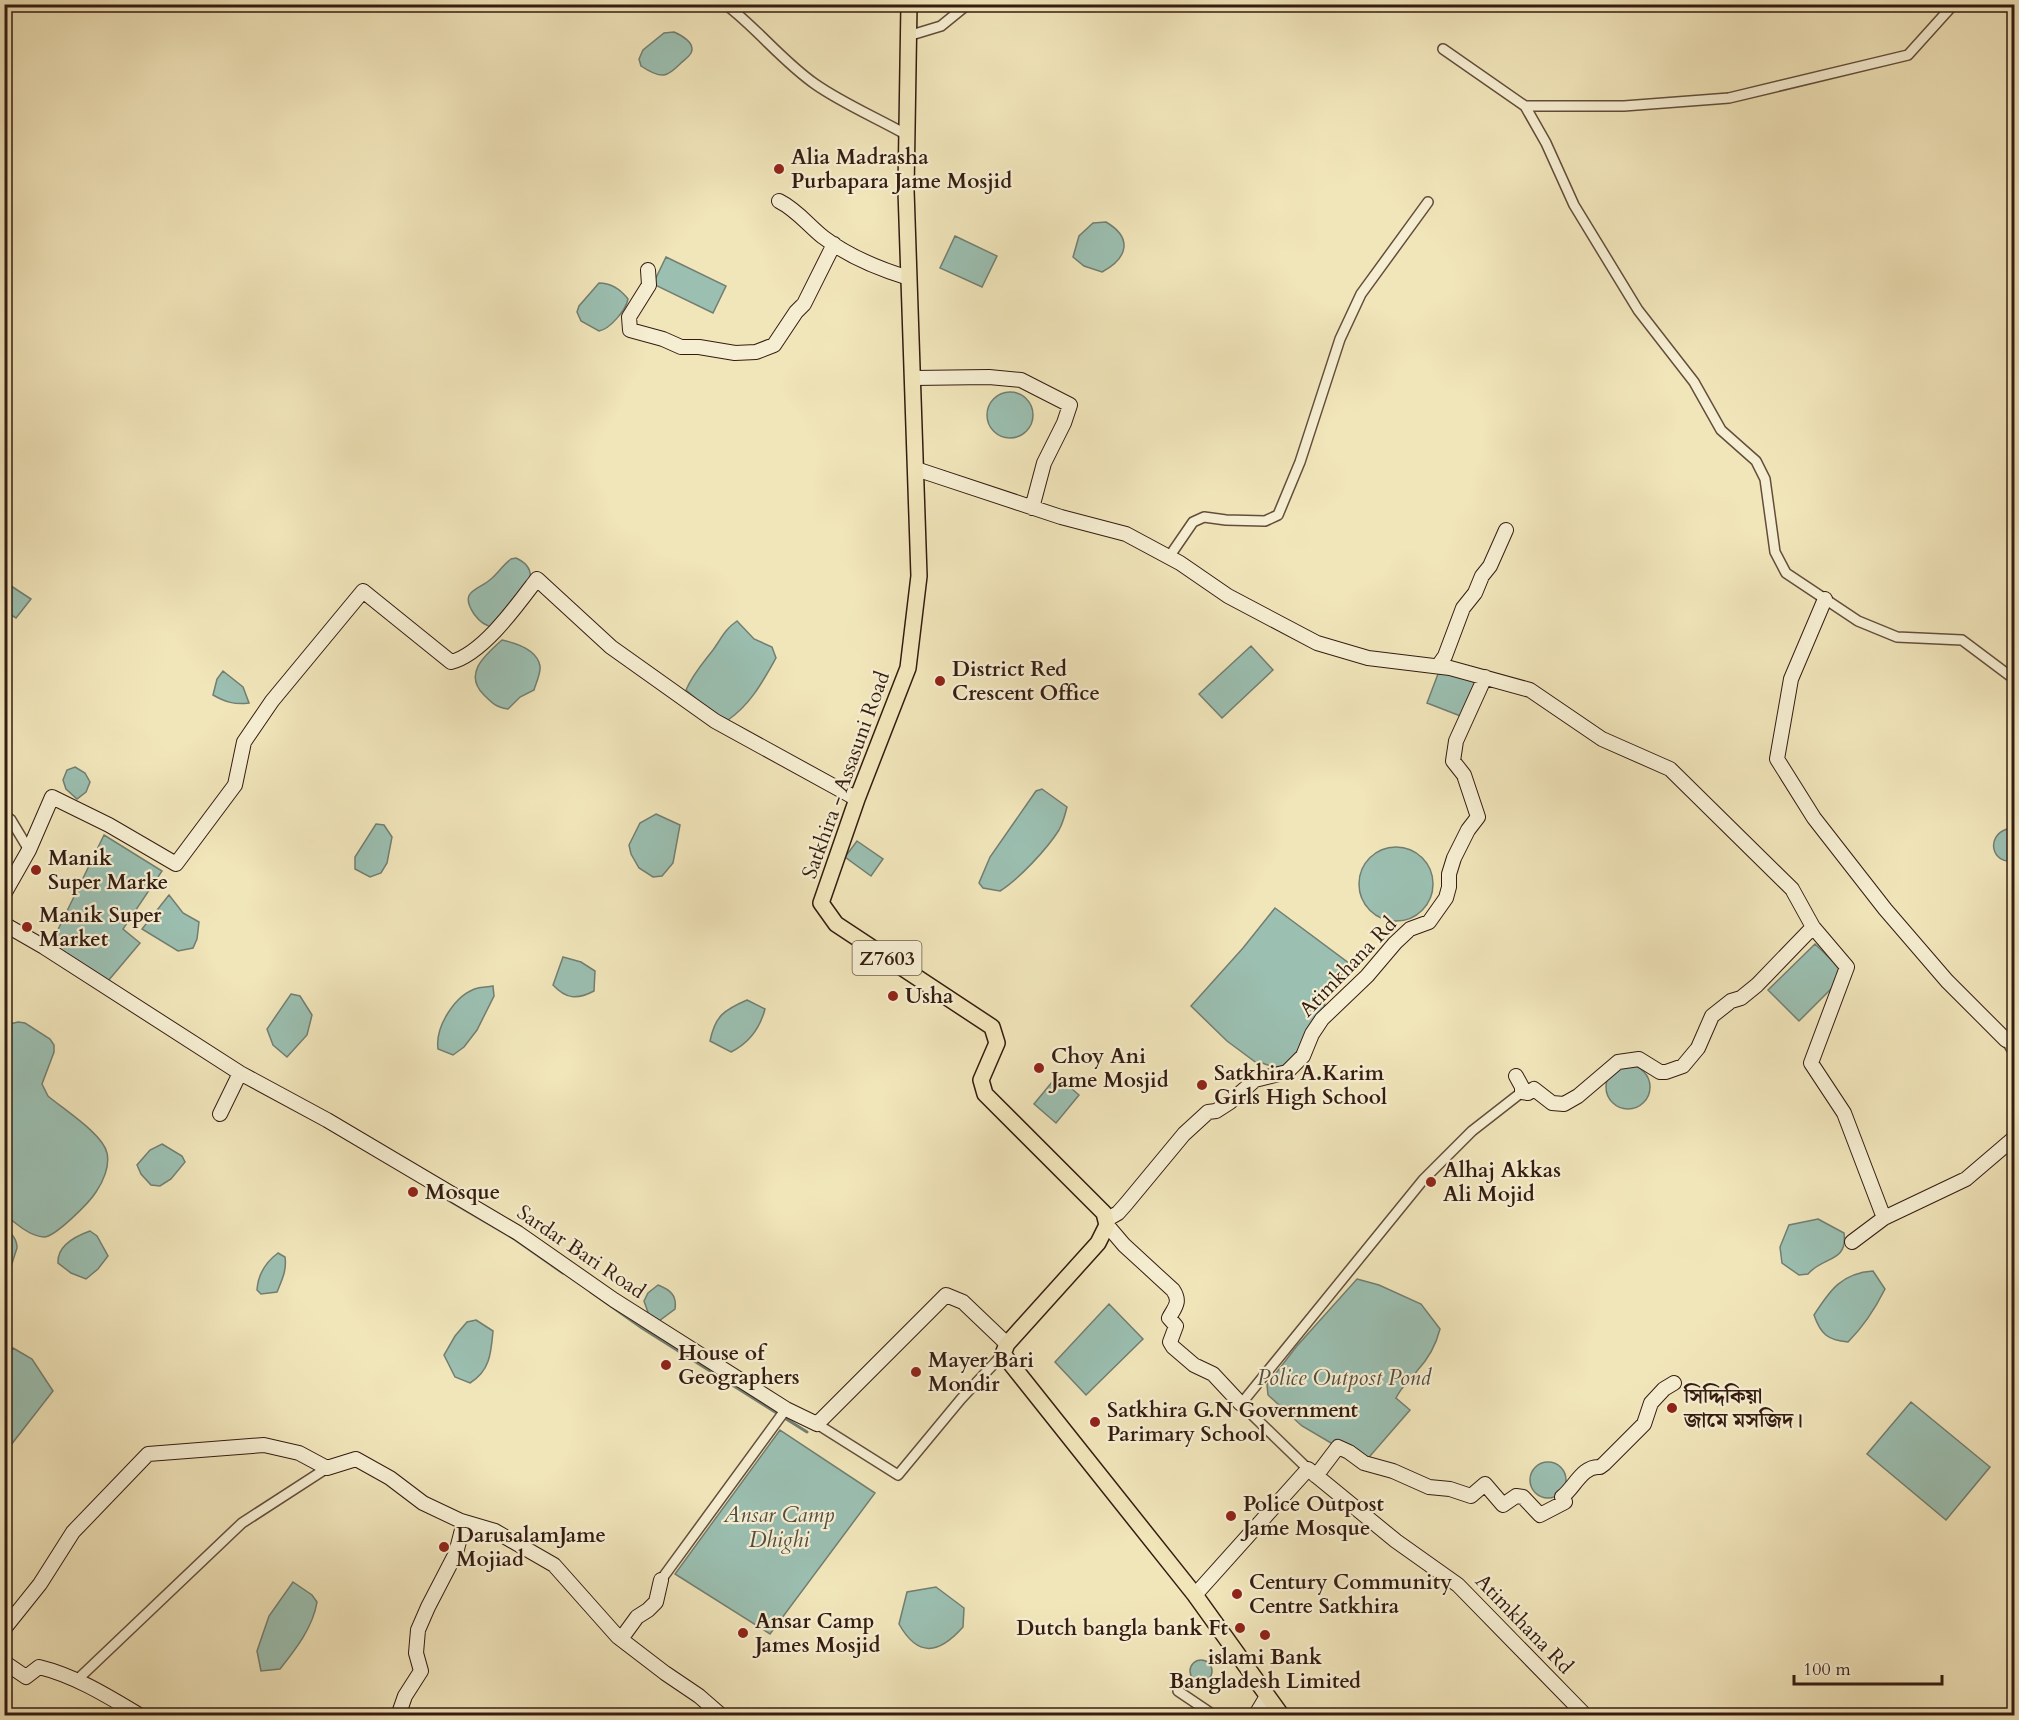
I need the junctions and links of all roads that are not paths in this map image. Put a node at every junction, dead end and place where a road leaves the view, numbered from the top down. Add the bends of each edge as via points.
1 (725, 4) edge
2 (909, 4) edge
3 (968, 4) edge
4 (1954, 4) edge
5 (908, 36) junction
6 (1443, 49) dead end
7 (1525, 106) junction
8 (907, 135) junction
9 (779, 201) dead end
10 (1428, 202) dead end
11 (834, 244) junction
12 (648, 270) dead end
13 (909, 278) junction
14 (913, 378) junction
15 (916, 469) junction
16 (1032, 508) junction
17 (1506, 530) dead end
18 (1169, 557) junction
19 (1825, 599) junction
20 (1438, 666) junction
21 (1485, 677) junction
22 (2014, 679) edge
23 (856, 799) junction
24 (4, 815) edge
25 (29, 850) junction
26 (4, 894) edge
27 (4, 924) edge
28 (1813, 927) junction
29 (2006, 1040) joint
30 (2014, 1053) edge
31 (240, 1073) junction
32 (1516, 1076) dead end
33 (1522, 1092) junction
34 (220, 1114) dead end
35 (2014, 1138) edge
36 (1884, 1218) junction
37 (1107, 1223) junction
38 (1852, 1242) dead end
39 (1005, 1349) junction
40 (1674, 1383) dead end
41 (1241, 1404) junction
42 (786, 1409) junction
43 (817, 1424) junction
44 (327, 1468) junction
45 (1312, 1472) junction
46 (464, 1522) junction
47 (661, 1580) joint
48 (1195, 1595) junction
49 (4, 1629) edge
50 (621, 1639) junction
51 (4, 1662) edge
52 (76, 1680) junction
53 (1178, 1691) dead end
54 (1267, 1696) junction
55 (141, 1716) edge
56 (398, 1716) edge
57 (722, 1716) edge
58 (1215, 1716) edge
59 (1255, 1716) edge
60 (1282, 1716) edge
61 (1586, 1716) edge

1 - 8 street via 815,84
2 - 5 main road, Satkhira - Assasuni Road / Z7603
3 - 5 street via 941,26
4 - 7 street via 1908,55 1729,98 1624,106
5 - 8 main road, Satkhira - Assasuni Road / Z7603
6 - 7 street
7 - 19 street via 1574,205 1638,310 1694,382 1721,430 1756,461 1765,479 1775,552 1786,573
8 - 13 main road, Satkhira - Assasuni Road / Z7603
9 - 11 main road via 793,208
10 - 18 street via 1361,294 1340,339 1300,462 1278,514 1265,520 1204,517 1193,522
11 - 12 main road via 804,304 774,345 756,352 681,347 630,330 629,317 649,285
11 - 13 main road
13 - 14 main road, Satkhira - Assasuni Road / Z7603
14 - 15 main road, Satkhira - Assasuni Road / Z7603
14 - 16 main road via 1021,380 1070,405 1044,463
15 - 16 main road
15 - 23 main road, Satkhira - Assasuni Road / Z7603 via 919,576 908,668
16 - 18 main road via 1126,534
17 - 20 main road
18 - 20 main road via 1228,596 1317,643 1368,658
19 - 22 street via 1858,621 1897,637 1962,640
19 - 29 main road via 1791,679 1777,759 1814,818 1885,909 1947,981
20 - 21 main road
21 - 28 main road via 1530,690 1602,739 1670,769 1792,889
21 - 37 main road, Atimkhana Rd via 1456,741 1453,761 1464,775 1478,817 1454,858 1446,898 1429,922 1410,929 1322,1019 1303,1056 1287,1072 1255,1080 1230,1102 1208,1112
23 - 25 main road via 715,721 611,647 537,579 501,627 460,660 451,662 363,591 272,701 244,742 235,785 176,864 52,797
23 - 37 main road, Satkhira - Assasuni Road / Z7603 via 821,903 836,924 992,1027 997,1043 981,1080 985,1094 1104,1213
24 - 25 street
25 - 26 main road
27 - 31 main road, Sardar Bari Road
28 - 33 main road via 1757,985 1712,1016 1698,1048 1683,1066 1666,1072 1639,1059 1618,1062 1564,1104 1552,1103 1534,1089
28 - 36 main road via 1847,967 1811,1063 1844,1113
29 - 30 street
31 - 34 main road
31 - 42 main road, Sardar Bari Road via 518,1233 614,1300
32 - 33 main road
33 - 41 street via 1472,1131 1423,1180
35 - 36 main road via 1966,1179
36 - 38 main road
37 - 39 main road via 1098,1243
37 - 41 main road via 1177,1296 1176,1308 1169,1318 1176,1326 1172,1345 1194,1365 1213,1374
39 - 43 street via 898,1475
39 - 43 main road via 963,1302 946,1295
39 - 48 main road
40 - 45 main road via 1651,1403 1644,1424 1604,1464 1578,1477 1562,1497 1565,1502 1540,1515 1523,1497 1516,1496 1503,1505 1485,1484 1471,1496 1429,1487 1364,1463 1338,1447
41 - 45 street
42 - 43 main road, Sardar Bari Road
42 - 47 street
44 - 46 main road via 356,1459 423,1503
44 - 49 main road via 299,1453 264,1445 148,1454 73,1532 40,1584
44 - 52 street via 242,1523
45 - 48 main road
45 - 61 main road, Atimkhana Rd via 1396,1541 1458,1585
46 - 50 main road via 495,1531 554,1565
46 - 56 main road via 456,1553 418,1630 416,1653 420,1671
47 - 50 main road via 656,1602 637,1617
48 - 54 main road
50 - 57 main road
51 - 52 main road via 26,1677 39,1667
52 - 55 main road
53 - 58 street
54 - 59 main road
54 - 60 main road

